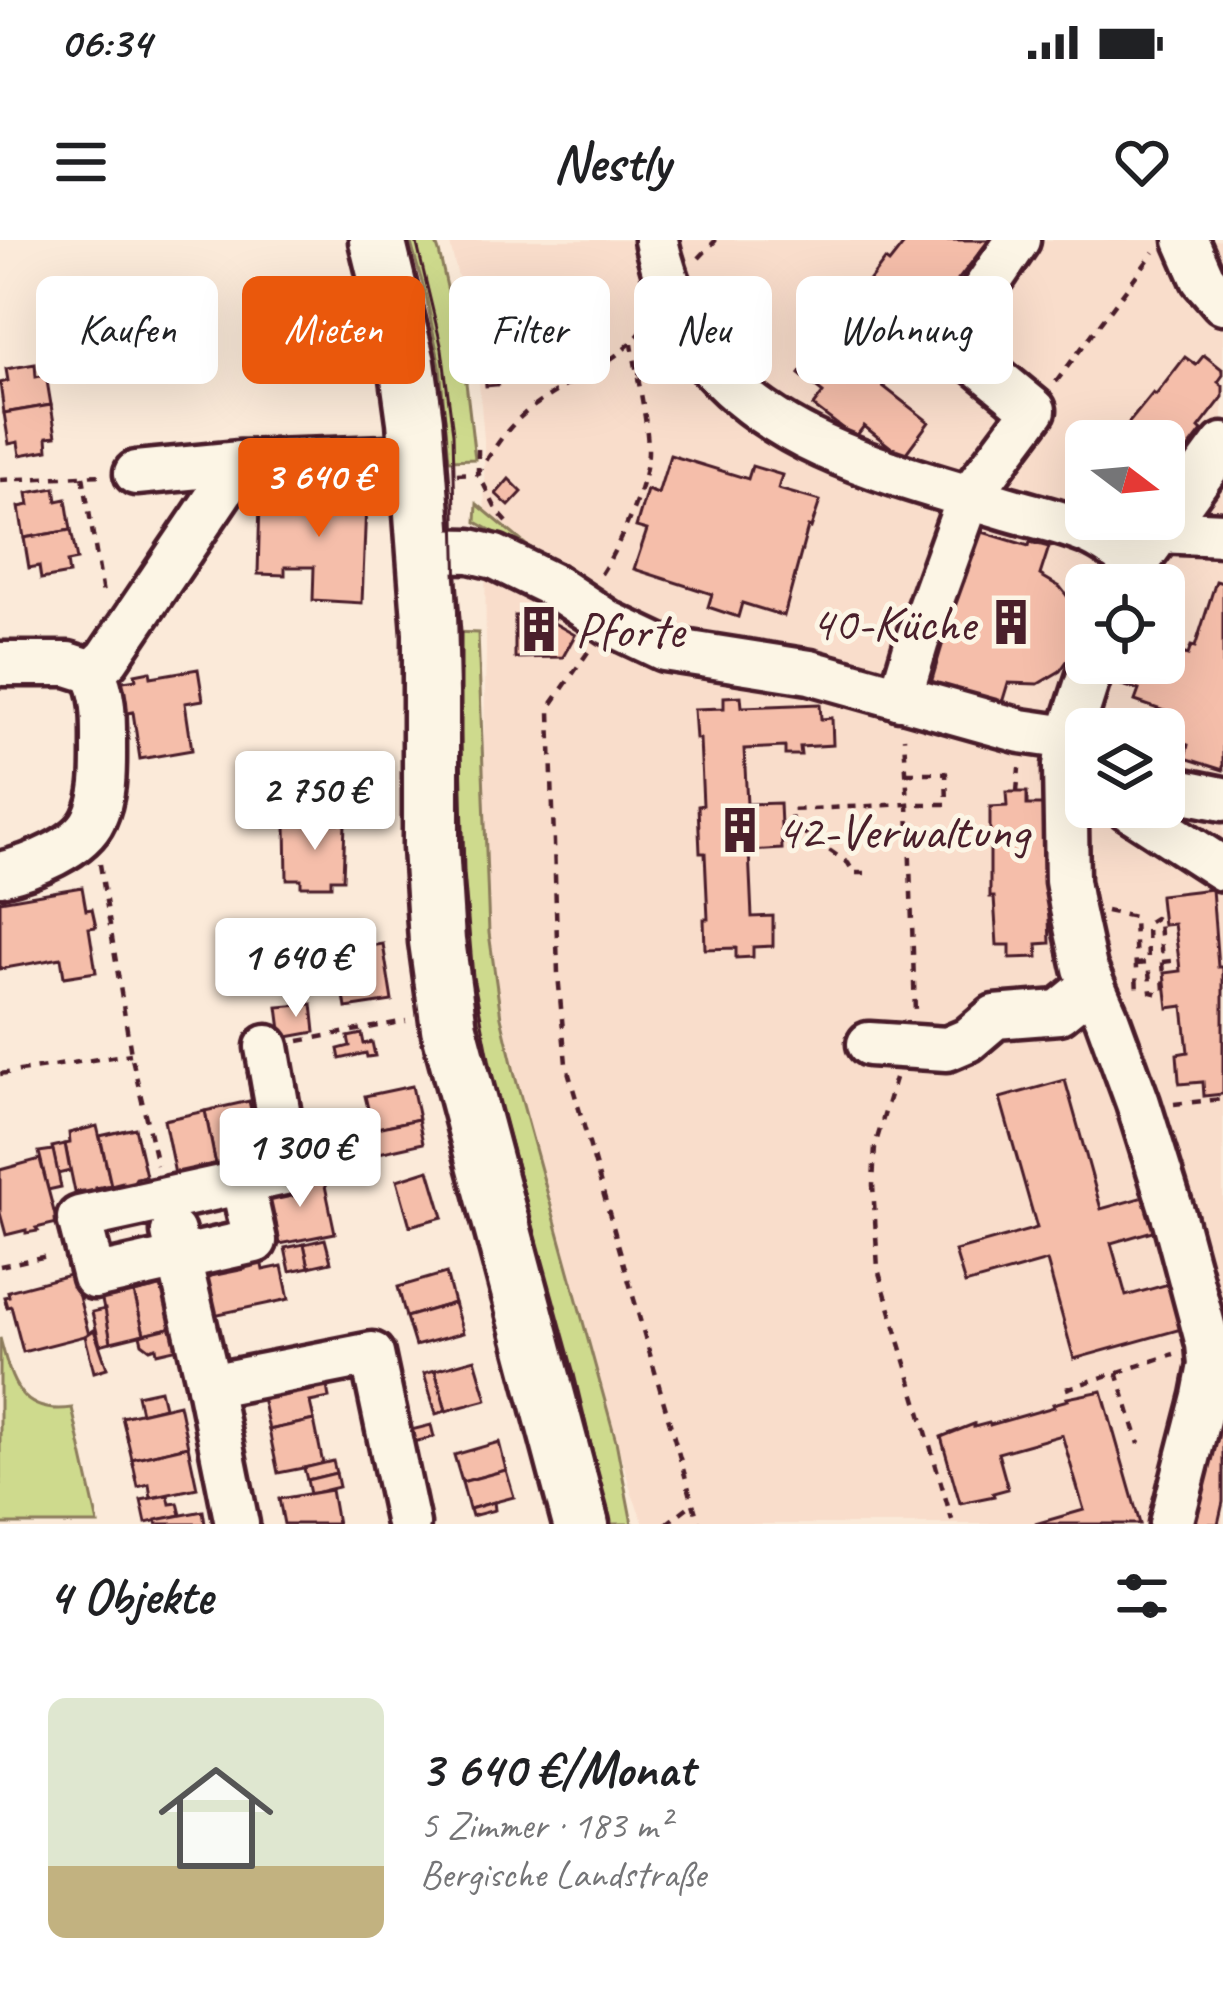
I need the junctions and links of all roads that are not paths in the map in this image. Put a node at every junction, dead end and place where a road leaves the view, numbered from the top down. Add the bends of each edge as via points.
1 (656, 240) edge
2 (1018, 240) edge
3 (1186, 240) edge
4 (376, 242) edge
5 (1223, 302) edge
6 (1223, 445) edge
7 (418, 457) junction
8 (240, 463) junction
9 (136, 473) road end
10 (969, 497) junction
11 (1223, 534) edge
12 (426, 550) junction
13 (1140, 560) edge
14 (0, 664) edge
15 (101, 665) junction
16 (904, 700) junction
17 (1065, 757) edge
18 (1185, 791) edge
19 (1223, 799) edge
20 (1071, 828) edge
21 (1160, 828) edge
22 (1223, 869) edge
23 (0, 874) edge
24 (1099, 1002) junction
25 (869, 1044) dead end
26 (267, 1047) road end
27 (242, 1182) junction
28 (165, 1199) junction
29 (180, 1259) junction
30 (209, 1386) junction
31 (237, 1524) edge
32 (408, 1524) edge
33 (581, 1524) edge
34 (1171, 1524) edge

1 - 10 street via 702,355 742,398 833,451
2 - 10 street via 973,306 964,352 1034,410
3 - 5 street
4 - 7 main road via 407,363
6 - 13 street
7 - 8 street
7 - 12 main road
8 - 9 street
8 - 15 street
10 - 13 street via 1092,534
10 - 16 street
11 - 13 street
12 - 16 street via 486,554 680,653 778,664
12 - 33 main road via 431,847 448,1028
14 - 15 street
15 - 23 street via 104,783 93,823 64,850
16 - 17 street via 1021,731
18 - 19 street
20 - 24 street via 1067,881
21 - 22 street
24 - 25 street via 995,1017 947,1049
24 - 34 street via 1140,1108 1208,1343 1204,1396
26 - 27 street via 290,1172
27 - 28 street
27 - 29 street via 255,1241
28 - 29 street
28 - 29 street via 80,1218 94,1277
29 - 30 street
30 - 31 street
30 - 32 street via 372,1354

